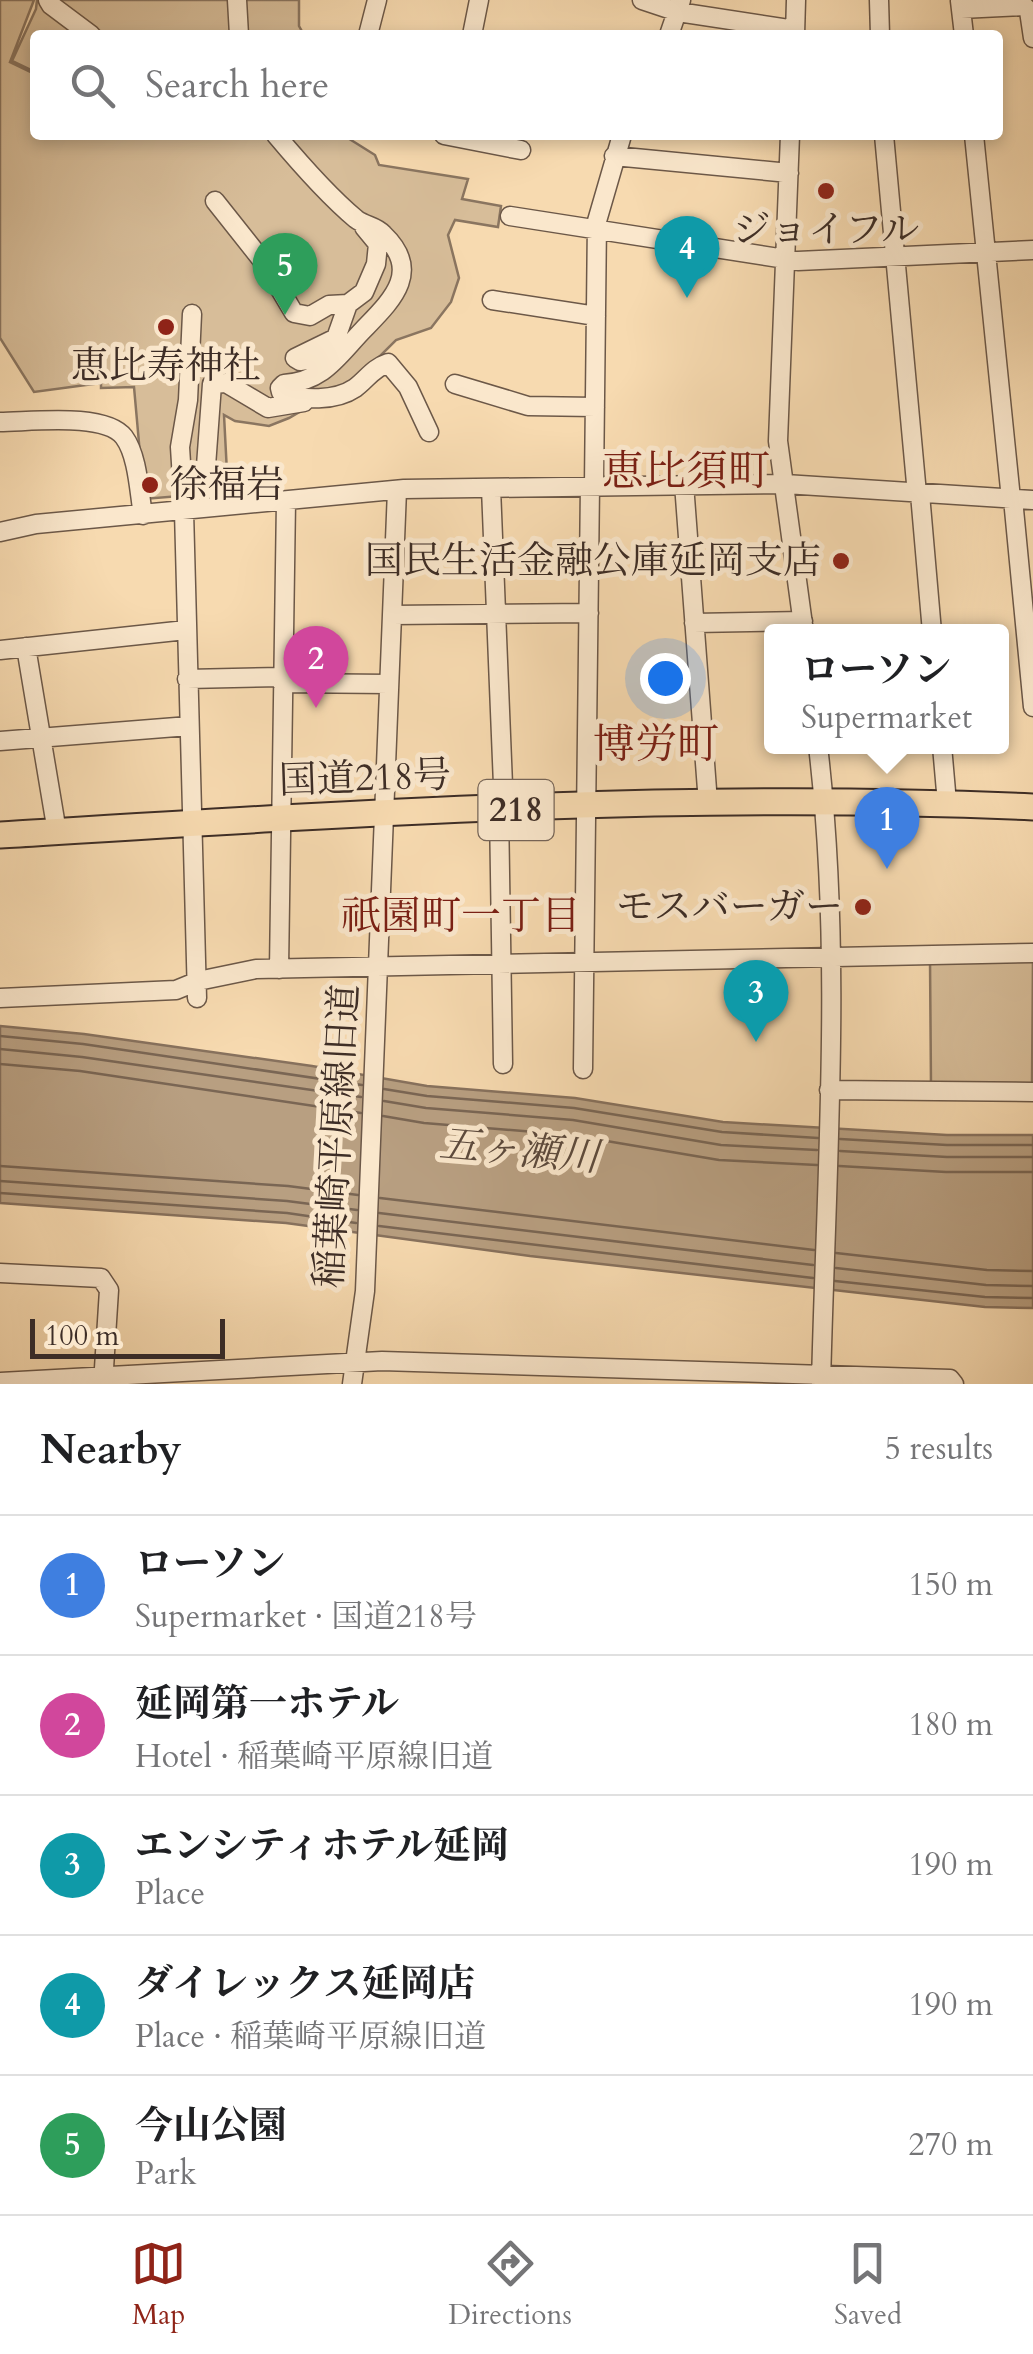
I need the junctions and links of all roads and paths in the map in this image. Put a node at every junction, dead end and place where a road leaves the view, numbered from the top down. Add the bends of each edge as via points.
1 (48, 0) edge
2 (237, 0) edge
3 (377, 0) edge
4 (480, 0) edge
5 (642, 0) edge
6 (796, 0) edge
7 (878, 0) edge
8 (960, 4) edge
9 (679, 6) edge
10 (84, 30) edge
11 (238, 30) edge
12 (369, 30) edge
13 (473, 30) edge
14 (671, 30) edge
15 (786, 30) edge
16 (795, 30) edge
17 (880, 30) edge
18 (963, 30) edge
19 (1033, 38) edge
20 (281, 140) edge
21 (470, 140) edge
22 (620, 140) edge
23 (790, 140) edge
24 (884, 140) edge
25 (975, 140) edge
26 (521, 150) dead end
27 (614, 156) junction
28 (789, 172) junction
29 (215, 202) dead end
30 (510, 216) dead end
31 (361, 223) junction
32 (597, 230) junction
33 (1033, 250) edge
34 (986, 252) junction
35 (896, 256) junction
36 (785, 259) junction
37 (492, 300) dead end
38 (348, 304) junction
39 (192, 314) dead end
40 (596, 316) junction
41 (336, 355) junction
42 (455, 384) dead end
43 (314, 399) junction
44 (595, 407) junction
45 (0, 422) edge
46 (429, 432) dead end
47 (180, 462) junction
48 (684, 484) junction
49 (785, 484) junction
50 (592, 485) junction
51 (491, 488) junction
52 (397, 490) junction
53 (919, 494) junction
54 (1012, 499) junction
55 (1033, 500) edge
56 (286, 501) junction
57 (184, 511) junction
58 (143, 514) junction
59 (0, 532) edge
60 (1028, 609) edge
61 (589, 613) junction
62 (392, 614) junction
63 (497, 614) junction
64 (694, 623) junction
65 (804, 624) edge
66 (931, 624) edge
67 (764, 625) edge
68 (186, 630) junction
69 (26, 647) junction
70 (0, 650) edge
71 (188, 679) junction
72 (282, 680) junction
73 (389, 684) junction
74 (1033, 707) edge
75 (189, 726) junction
76 (42, 738) junction
77 (0, 741) edge
78 (819, 754) edge
79 (943, 754) edge
80 (824, 800) junction
81 (708, 803) junction
82 (947, 803) junction
83 (586, 807) junction
84 (1033, 807) edge
85 (501, 810) junction
86 (385, 815) junction
87 (282, 820) junction
88 (192, 824) junction
89 (58, 832) junction
90 (0, 836) edge
91 (1033, 953) edge
92 (829, 956) junction
93 (585, 963) junction
94 (503, 964) junction
95 (377, 967) junction
96 (279, 969) junction
97 (197, 989) junction
98 (0, 998) edge
99 (503, 1064) dead end
100 (583, 1069) dead end
101 (1033, 1092) edge
102 (829, 1094) junction
103 (0, 1273) edge
104 (354, 1362) junction
105 (582, 1375) edge
106 (694, 1377) edge
107 (821, 1379) edge
108 (103, 1381) edge
109 (0, 1382) edge
110 (352, 1384) edge
111 (954, 1384) edge

1 - 10 street
2 - 11 street
3 - 12 street
4 - 13 street
5 - 9 street
6 - 16 street
7 - 17 street
8 - 18 street
8 - 19 street via 1024,6
9 - 14 street
9 - 15 street
20 - 31 street
21 - 26 street
22 - 27 street
23 - 28 street
24 - 35 street
25 - 34 street
27 - 28 street
27 - 32 street
28 - 36 street
29 - 38 street via 294,313 310,316
30 - 32 street
31 - 38 street via 379,252 364,292
31 - 41 street via 394,246 402,283
32 - 36 street
32 - 40 street
33 - 34 street
34 - 35 street
34 - 54 street
35 - 36 street
35 - 53 street
36 - 49 street via 778,441
37 - 40 street
38 - 41 street via 336,338 295,358
39 - 47 street
40 - 44 street
41 - 43 street via 330,369 280,388
42 - 44 street via 528,406
43 - 46 street via 350,391 388,363
43 - 47 street via 268,408 226,383 212,384 206,466 198,476
44 - 50 street
45 - 58 street via 108,425 130,451
47 - 57 street
48 - 49 street
48 - 50 street
48 - 64 street
49 - 53 street
49 - 65 street
50 - 51 street
50 - 61 street
51 - 52 street
51 - 63 street
52 - 56 street
52 - 62 street, 稲葉崎平原線旧道
53 - 54 street
53 - 66 street
54 - 55 street
54 - 60 street
56 - 57 street
56 - 72 street
57 - 58 street
57 - 68 street
58 - 59 street
60 - 74 street
61 - 63 street
61 - 83 street
62 - 63 street
62 - 73 street, 稲葉崎平原線旧道
63 - 85 street
64 - 67 street
64 - 81 street
68 - 69 street
68 - 71 street
69 - 70 street
69 - 76 street
71 - 72 street
71 - 75 street
72 - 73 street
72 - 87 street
73 - 86 street, 稲葉崎平原線旧道
75 - 76 street
75 - 88 street
76 - 77 street
76 - 89 street
78 - 80 street
79 - 82 street
80 - 81 highway, 国道218号 / 218
80 - 82 highway, 国道218号 / 218
80 - 92 street
81 - 83 highway, 国道218号 / 218
82 - 84 highway, 国道218号 / 218
83 - 85 highway, 国道218号 / 218
83 - 93 street
85 - 86 highway, 国道218号 / 218
85 - 94 street
86 - 87 highway, 国道218号 / 218
86 - 95 street, 稲葉崎平原線旧道
87 - 88 highway, 国道218号 / 218
87 - 96 street
88 - 89 highway, 国道218号 / 218
88 - 97 street
89 - 90 highway, 国道218号 / 218
91 - 92 street
92 - 93 street
92 - 102 street
93 - 94 street
93 - 100 street
94 - 95 street
94 - 99 street
95 - 96 street
95 - 104 street, 稲葉崎平原線旧道 via 365,1291
96 - 97 street via 256,969
97 - 98 street
101 - 102 street
102 - 107 street
103 - 108 street via 102,1278 109,1290
104 - 105 street
104 - 108 street
104 - 110 street, 稲葉崎平原線旧道
105 - 106 street
106 - 107 street
107 - 111 street
108 - 109 street

